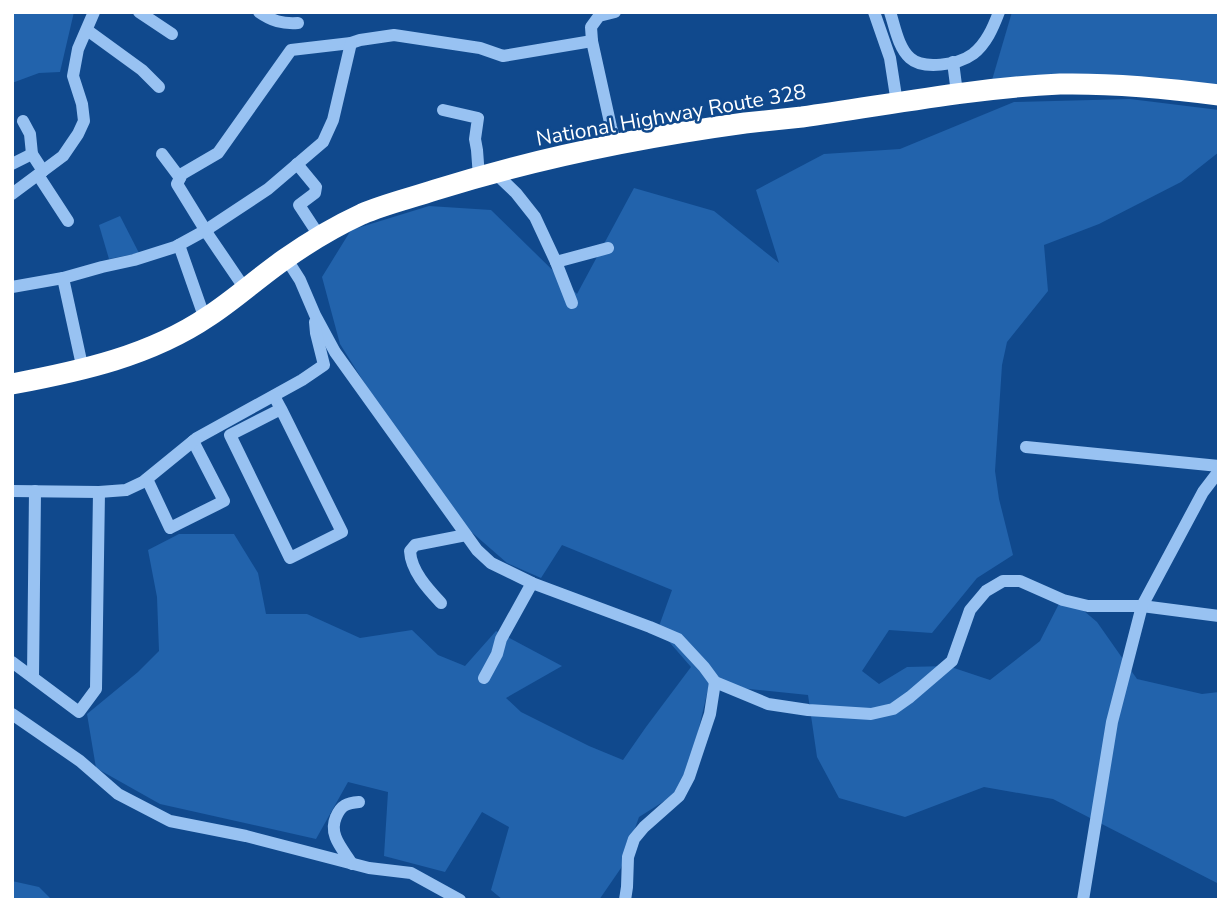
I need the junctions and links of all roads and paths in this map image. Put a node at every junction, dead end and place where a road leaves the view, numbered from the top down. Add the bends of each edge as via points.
1 (94, 12) edge
2 (139, 12) edge
3 (259, 12) edge
4 (615, 12) edge
5 (874, 12) edge
6 (890, 12) edge
7 (999, 12) edge
8 (298, 23) dead end
9 (87, 30) junction
10 (172, 34) dead end
11 (592, 41) junction
12 (351, 43) junction
13 (953, 62) junction
14 (159, 87) dead end
15 (957, 93) junction
16 (1219, 96) edge
17 (897, 103) junction
18 (443, 110) dead end
19 (23, 121) dead end
20 (616, 145) junction
21 (32, 154) junction
22 (162, 154) dead end
23 (12, 164) edge
24 (297, 164) junction
25 (40, 173) junction
26 (487, 175) junction
27 (180, 178) junction
28 (12, 194) edge
29 (68, 221) dead end
30 (206, 229) junction
31 (320, 237) junction
32 (179, 244) junction
33 (608, 248) dead end
34 (286, 258) junction
35 (555, 262) junction
36 (63, 278) junction
37 (12, 287) edge
38 (245, 289) junction
39 (572, 303) dead end
40 (314, 315) junction
41 (205, 319) junction
42 (83, 370) junction
43 (14, 379) edge
44 (274, 396) junction
45 (281, 409) junction
46 (193, 441) junction
47 (1026, 447) dead end
48 (1219, 469) edge
49 (147, 479) junction
50 (12, 491) edge
51 (35, 491) junction
52 (99, 492) junction
53 (466, 536) junction
54 (532, 583) junction
55 (441, 603) dead end
56 (1142, 606) junction
57 (1219, 616) edge
58 (12, 662) edge
59 (33, 677) junction
60 (484, 678) dead end
61 (715, 682) junction
62 (12, 714) edge
63 (359, 802) dead end
64 (352, 864) junction
65 (460, 900) edge
66 (625, 900) edge
67 (1083, 900) edge

1 - 9 street
2 - 10 street
3 - 8 street via 284,24
4 - 11 street via 599,16 591,27
5 - 17 street via 890,58
6 - 13 street via 903,50 912,60 924,65
7 - 13 street via 991,33 972,55
9 - 14 street via 142,69
9 - 25 street via 73,76 85,121 63,156
11 - 12 street via 503,56 480,48 394,35
11 - 20 street
12 - 24 street via 333,120 323,142
12 - 27 street via 291,50 218,153
13 - 15 street
15 - 16 highway, National Highway Route 328 via 1104,84
15 - 17 highway, National Highway Route 328
17 - 20 highway, National Highway Route 328
18 - 26 street via 478,118 475,139
19 - 21 street
20 - 26 highway, National Highway Route 328
21 - 23 street
21 - 25 street
22 - 27 street
24 - 30 street
24 - 31 street via 316,187 299,205
25 - 28 street
25 - 29 street
26 - 31 highway, National Highway Route 328 via 365,213
26 - 35 street via 516,193 536,217
27 - 30 street via 177,184
30 - 32 street
30 - 38 street
31 - 34 highway, National Highway Route 328
32 - 36 street
32 - 41 street
33 - 35 street
34 - 38 highway, National Highway Route 328
34 - 40 street
35 - 39 street
36 - 37 street
36 - 42 street
38 - 41 highway, National Highway Route 328
40 - 44 street via 324,365
40 - 53 street via 355,382
41 - 42 highway, National Highway Route 328 via 143,351
42 - 43 highway, National Highway Route 328
44 - 45 street
44 - 46 street
45 - 45 street via 342,533 290,558 230,435
46 - 49 street
46 - 49 street via 224,501 170,528
47 - 48 street
48 - 56 street
49 - 52 street via 126,491
50 - 51 street
51 - 52 street
51 - 59 street
52 - 59 street via 96,689 79,712
53 - 54 street via 491,563
53 - 55 street via 415,545 410,551 426,587
54 - 60 street
54 - 61 street via 678,639
56 - 57 street
56 - 61 street via 1088,606 1020,581 1003,581 986,591 970,610 953,661 893,709 871,715 768,704
56 - 67 street via 1112,722
58 - 59 street
61 - 66 street via 710,714 684,787 634,839
62 - 64 street via 118,794 170,821 246,835
63 - 64 street via 347,803 332,825
64 - 65 street via 411,873

